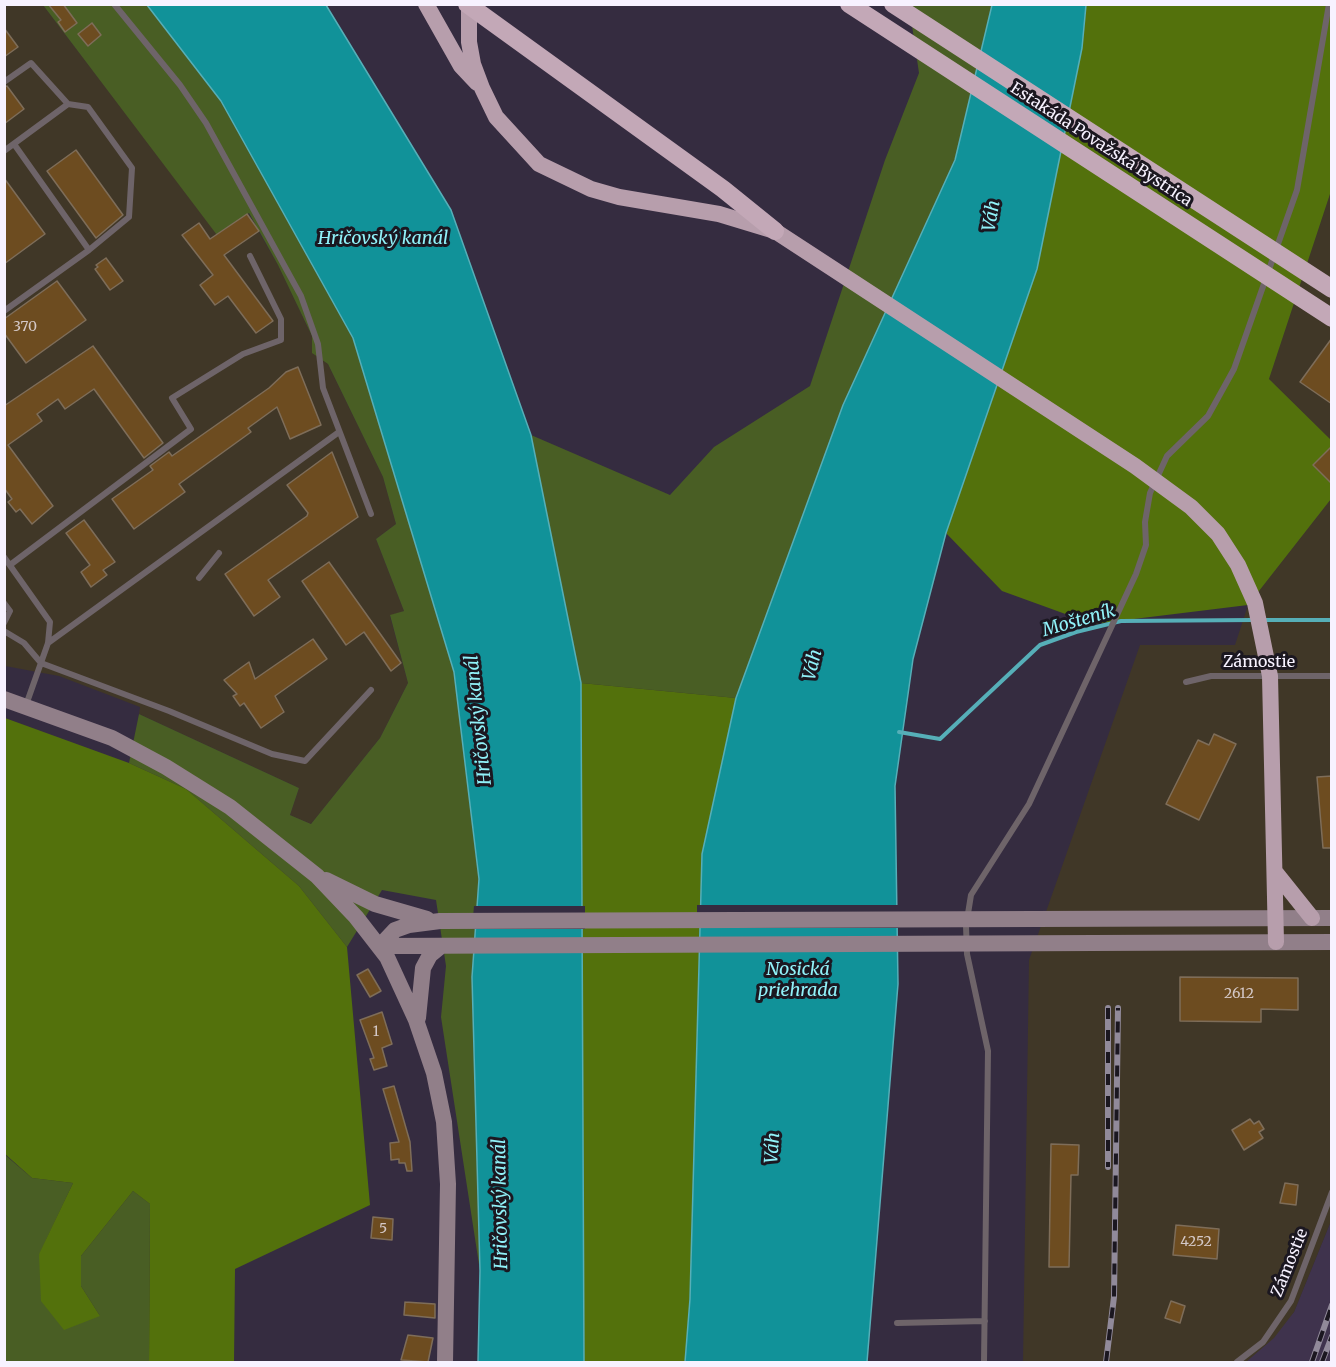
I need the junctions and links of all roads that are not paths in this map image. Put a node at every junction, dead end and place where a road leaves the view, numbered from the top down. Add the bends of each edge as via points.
1 (114, 4) edge
2 (426, 4) edge
3 (468, 4) edge
4 (849, 4) edge
5 (893, 4) edge
6 (1329, 4) edge
7 (4, 82) edge
8 (482, 88) junction
9 (68, 104) junction
10 (14, 144) junction
11 (4, 151) edge
12 (775, 231) junction
13 (89, 250) junction
14 (250, 256) dead end
15 (1332, 289) edge
16 (4, 311) edge
17 (1332, 318) edge
18 (339, 432) junction
19 (371, 514) dead end
20 (219, 553) dead end
21 (4, 557) edge
22 (10, 565) junction
23 (199, 578) dead end
24 (4, 603) edge
25 (4, 623) edge
26 (4, 631) edge
27 (48, 643) junction
28 (41, 663) junction
29 (1270, 676) junction
30 (1332, 676) edge
31 (1186, 682) dead end
32 (371, 690) dead end
33 (4, 699) edge
34 (26, 705) junction
35 (1276, 873) junction
36 (317, 876) junction
37 (1275, 918) junction
38 (1312, 918) junction
39 (1332, 918) edge
40 (448, 921) junction
41 (1276, 942) junction
42 (1332, 942) edge
43 (380, 946) junction
44 (449, 946) junction
45 (418, 1025) junction
46 (1332, 1192) edge
47 (985, 1321) junction
48 (897, 1323) dead end
49 (446, 1362) edge
50 (984, 1362) edge
51 (1237, 1362) edge

1 - 18 lane via 206,123 301,296 318,344 320,378
2 - 8 highway via 461,66
3 - 8 highway via 473,64
3 - 12 highway
4 - 17 highway, Estakáda Považská Bystrica
5 - 15 highway, Estakáda Považská Bystrica
6 - 47 lane via 1297,189 1234,369 1208,416 1167,456 1150,493 1146,545 1136,574 1029,804 971,896 967,954 988,1051
7 - 9 lane via 31,63
8 - 12 highway via 496,117 516,142 539,164 569,180 619,197 719,214
9 - 10 lane
9 - 13 lane via 88,107 132,168 129,217
10 - 11 lane
10 - 13 lane
12 - 29 highway via 1079,428 1191,507 1218,534 1255,603
13 - 16 lane
14 - 22 lane via 281,319 281,340 243,354 172,398 191,429
18 - 19 lane
18 - 27 lane
20 - 23 lane
21 - 22 lane
22 - 27 lane via 50,622
24 - 25 lane via 10,611
26 - 28 lane via 24,643
27 - 28 lane
28 - 32 lane via 272,754 305,761
28 - 34 lane
29 - 30 lane, Zámostie
29 - 31 lane, Zámostie via 1211,676
29 - 35 highway
33 - 34 main road
34 - 36 main road via 112,738 166,767 230,807
35 - 37 highway
35 - 38 highway
36 - 40 main road via 375,904
36 - 43 main road
37 - 38 main road
37 - 40 main road
37 - 41 highway
38 - 39 main road
40 - 43 main road via 395,930
41 - 42 main road
41 - 44 main road
43 - 44 main road
43 - 45 main road
44 - 45 main road via 428,958 421,975
45 - 49 main road via 442,1107 446,1144
46 - 51 lane, Zámostie via 1291,1301 1263,1342
47 - 48 lane
47 - 50 lane

